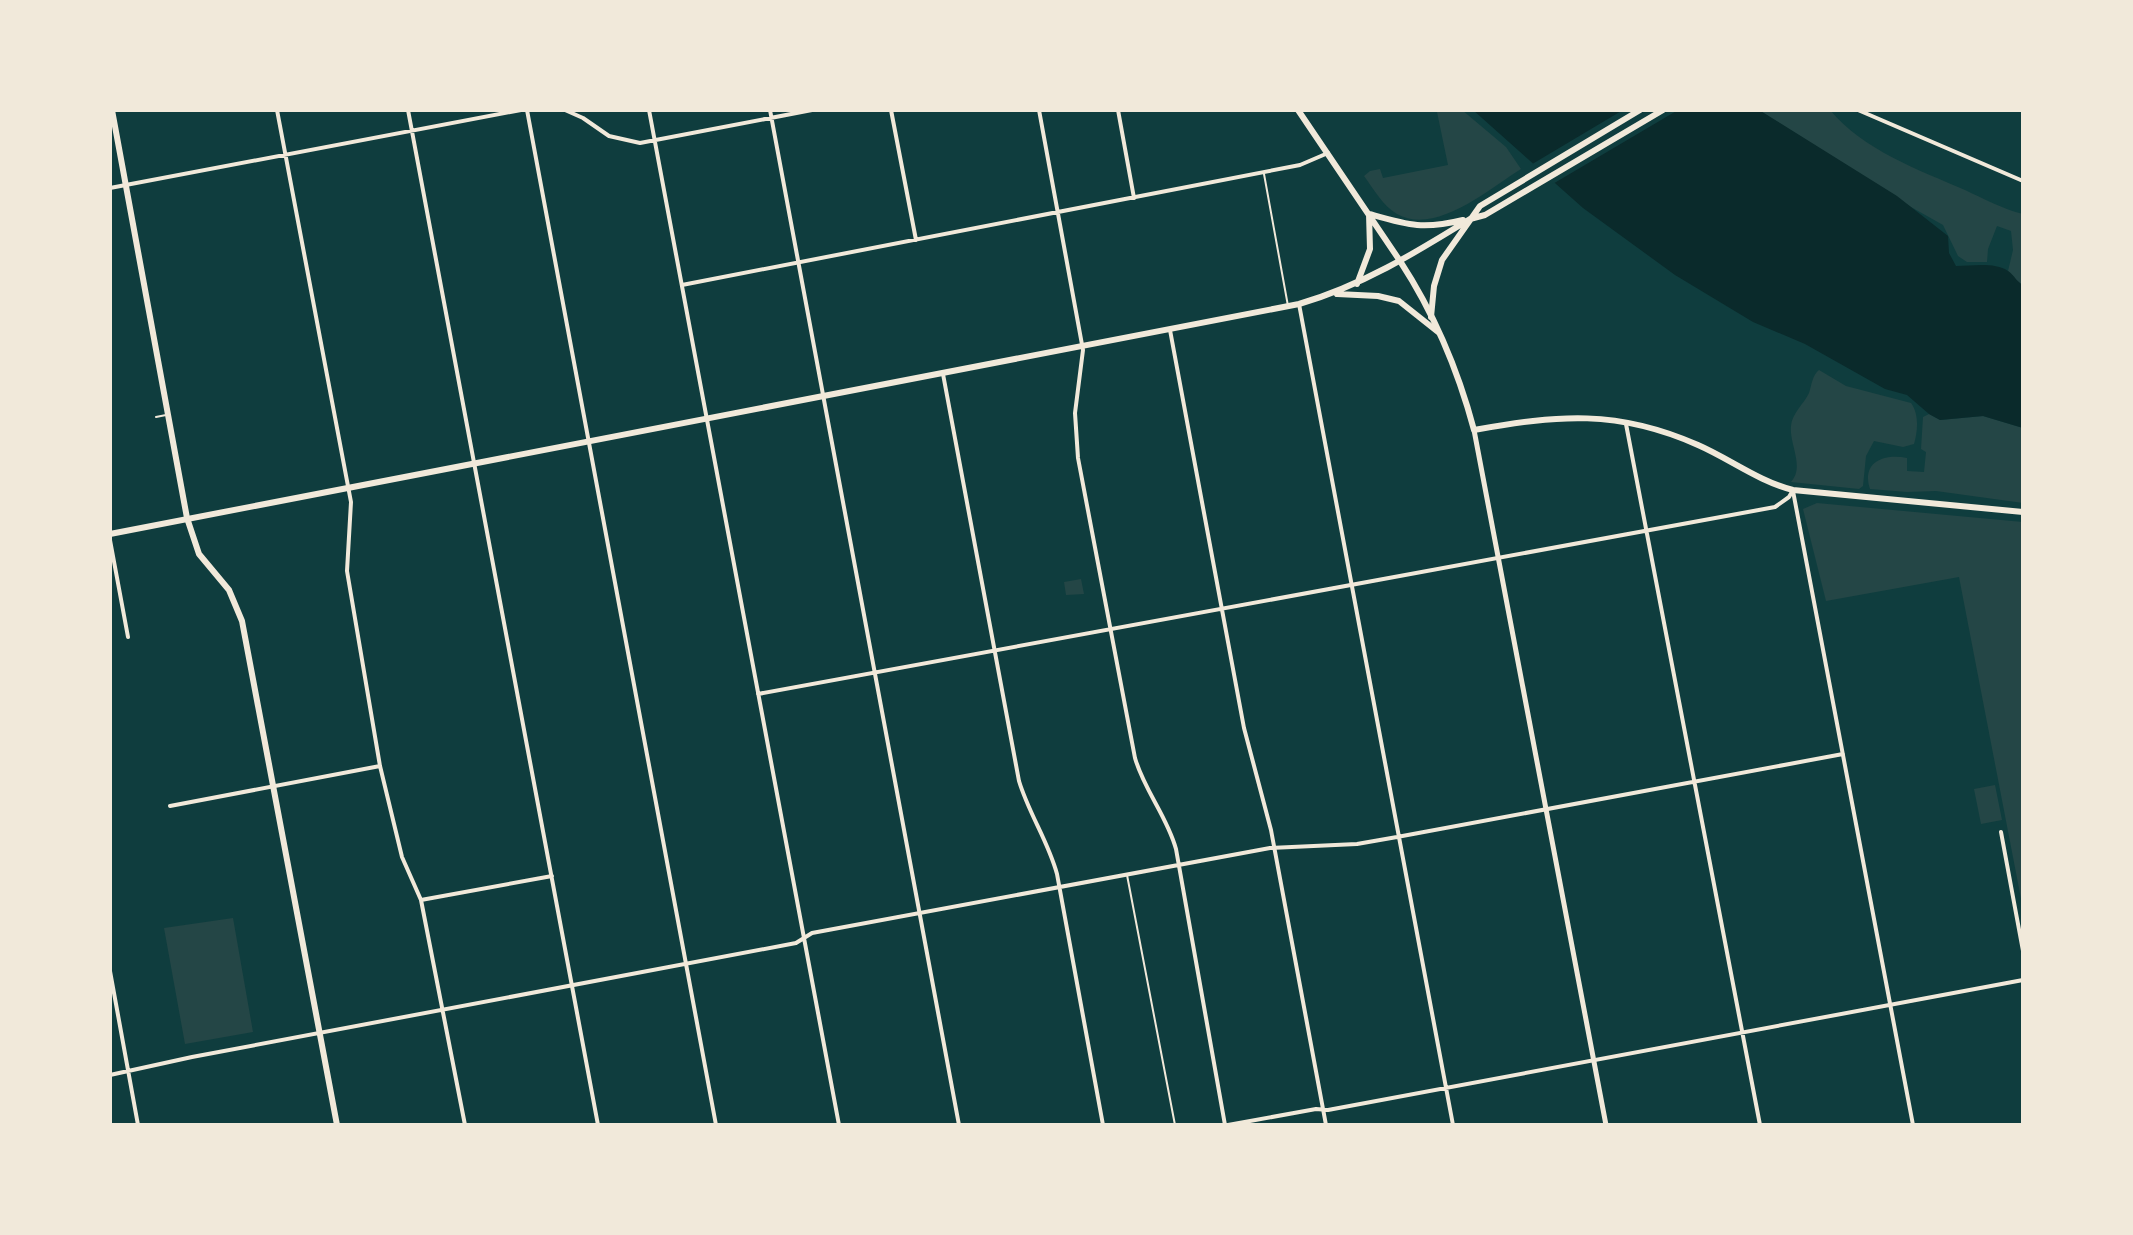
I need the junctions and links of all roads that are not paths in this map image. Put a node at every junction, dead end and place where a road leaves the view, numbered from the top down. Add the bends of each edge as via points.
1 (112, 110) edge
2 (277, 110) edge
3 (408, 110) edge
4 (524, 110) edge
5 (565, 110) edge
6 (649, 110) edge
7 (770, 110) edge
8 (812, 110) edge
9 (891, 110) edge
10 (1039, 110) edge
11 (1118, 110) edge
12 (1298, 110) edge
13 (1640, 110) edge
14 (1663, 110) edge
15 (1858, 110) edge
16 (771, 118) junction
17 (412, 131) junction
18 (655, 139) junction
19 (1328, 153) junction
20 (285, 154) junction
21 (1264, 172) junction
22 (2023, 181) edge
23 (127, 185) junction
24 (110, 188) edge
25 (1134, 198) junction
26 (1058, 211) junction
27 (1369, 214) junction
28 (1470, 219) junction
29 (916, 240) junction
30 (1400, 261) junction
31 (798, 262) junction
32 (1357, 284) junction
33 (682, 285) junction
34 (1333, 293) junction
35 (1299, 304) junction
36 (1289, 307) junction
37 (1431, 317) junction
38 (1170, 330) junction
39 (1438, 332) junction
40 (1083, 347) junction
41 (943, 374) junction
42 (824, 396) junction
43 (168, 415) junction
44 (156, 417) dead end
45 (707, 419) junction
46 (1626, 421) junction
47 (1474, 430) junction
48 (589, 442) junction
49 (475, 463) junction
50 (348, 487) junction
51 (1793, 490) junction
52 (2023, 512) edge
53 (187, 518) junction
54 (1646, 530) junction
55 (110, 537) edge
56 (1498, 557) junction
57 (1350, 584) junction
58 (1221, 609) junction
59 (1111, 629) junction
60 (128, 637) dead end
61 (995, 650) junction
62 (875, 672) junction
63 (758, 694) junction
64 (1843, 754) junction
65 (380, 766) junction
66 (1694, 782) junction
67 (273, 785) junction
68 (170, 806) dead end
69 (1546, 809) junction
70 (2001, 832) dead end
71 (1397, 837) junction
72 (1275, 848) junction
73 (1179, 865) junction
74 (1127, 874) junction
75 (552, 876) junction
76 (1059, 887) junction
77 (421, 900) junction
78 (920, 913) junction
79 (803, 938) junction
80 (2023, 951) edge
81 (686, 964) junction
82 (110, 971) edge
83 (2023, 980) edge
84 (572, 986) junction
85 (1890, 1006) junction
86 (442, 1011) junction
87 (320, 1033) junction
88 (1742, 1033) junction
89 (1594, 1061) junction
90 (128, 1071) junction
91 (110, 1075) edge
92 (1446, 1089) junction
93 (1323, 1110) junction
94 (138, 1125) edge
95 (337, 1125) edge
96 (465, 1125) edge
97 (598, 1125) edge
98 (716, 1125) edge
99 (839, 1125) edge
100 (959, 1125) edge
101 (1103, 1125) edge
102 (1175, 1125) edge
103 (1227, 1125) edge
104 (1326, 1125) edge
105 (1453, 1125) edge
106 (1606, 1125) edge
107 (1760, 1125) edge
108 (1913, 1125) edge

1 - 23 main road
2 - 20 street
3 - 17 street
4 - 17 street
4 - 48 street
5 - 18 street via 616,139
6 - 18 street
7 - 16 street
8 - 16 street
9 - 29 street
10 - 26 street
11 - 25 street
12 - 19 main road
13 - 28 main road via 1494,196
14 - 28 main road
15 - 22 street
16 - 18 street
16 - 31 street
17 - 20 street
17 - 49 street
18 - 33 street
19 - 21 street
19 - 27 main road
20 - 23 street
20 - 50 street
21 - 25 street
21 - 36 lane
23 - 24 street
23 - 43 main road
25 - 26 street
26 - 29 street
26 - 40 street
27 - 28 main road via 1418,227
27 - 30 main road
27 - 32 main road via 1370,249
28 - 30 main road
28 - 37 main road via 1442,260
29 - 31 street
30 - 32 main road
30 - 37 main road
31 - 33 street
31 - 42 street
32 - 34 main road
33 - 45 street
34 - 35 main road
34 - 39 main road via 1399,301
35 - 36 main road
35 - 57 street
36 - 38 main road
37 - 39 main road
38 - 40 main road
38 - 58 street
39 - 47 main road
40 - 41 main road
40 - 59 street via 1076,441
41 - 42 main road
41 - 61 street
42 - 45 main road
42 - 62 street
43 - 44 lane
43 - 53 main road
45 - 48 main road
45 - 63 street
46 - 47 main road via 1561,416
46 - 51 main road via 1684,439
46 - 54 street
47 - 56 street
48 - 49 main road
48 - 81 street
49 - 50 main road
49 - 75 street
50 - 53 main road
50 - 65 street via 347,571
51 - 52 main road
51 - 54 street via 1775,507
51 - 64 street
53 - 55 main road
53 - 67 main road via 199,554 226,586 239,612
54 - 56 street
54 - 66 street
55 - 60 street
56 - 57 street
56 - 69 street
57 - 58 street
57 - 71 street
58 - 59 street
58 - 72 street via 1247,745
59 - 61 street
59 - 73 street via 1135,758 1171,832
61 - 62 street
61 - 76 street via 1020,785 1048,847
62 - 63 street
62 - 78 street
63 - 79 street
64 - 66 street
64 - 85 street
65 - 67 street
65 - 77 street via 402,857
66 - 69 street
66 - 88 street
67 - 68 street
67 - 87 main road
69 - 71 street
69 - 89 street
70 - 80 street
71 - 72 street
71 - 92 street
72 - 73 street
72 - 93 street
73 - 74 street
73 - 103 street
74 - 76 street
74 - 102 lane
75 - 77 street
75 - 84 street
76 - 78 street
76 - 101 street
77 - 86 street
78 - 79 street
78 - 100 street
79 - 81 street
79 - 99 street
81 - 84 street
81 - 98 street
82 - 90 street
83 - 85 street
84 - 86 street
84 - 97 street
85 - 88 street
85 - 108 street
86 - 87 street
86 - 96 street
87 - 90 street
87 - 95 main road
88 - 89 street
88 - 107 street
89 - 92 street
89 - 106 street
90 - 91 street
90 - 94 street
92 - 93 street
92 - 105 street
93 - 103 street
93 - 104 street

